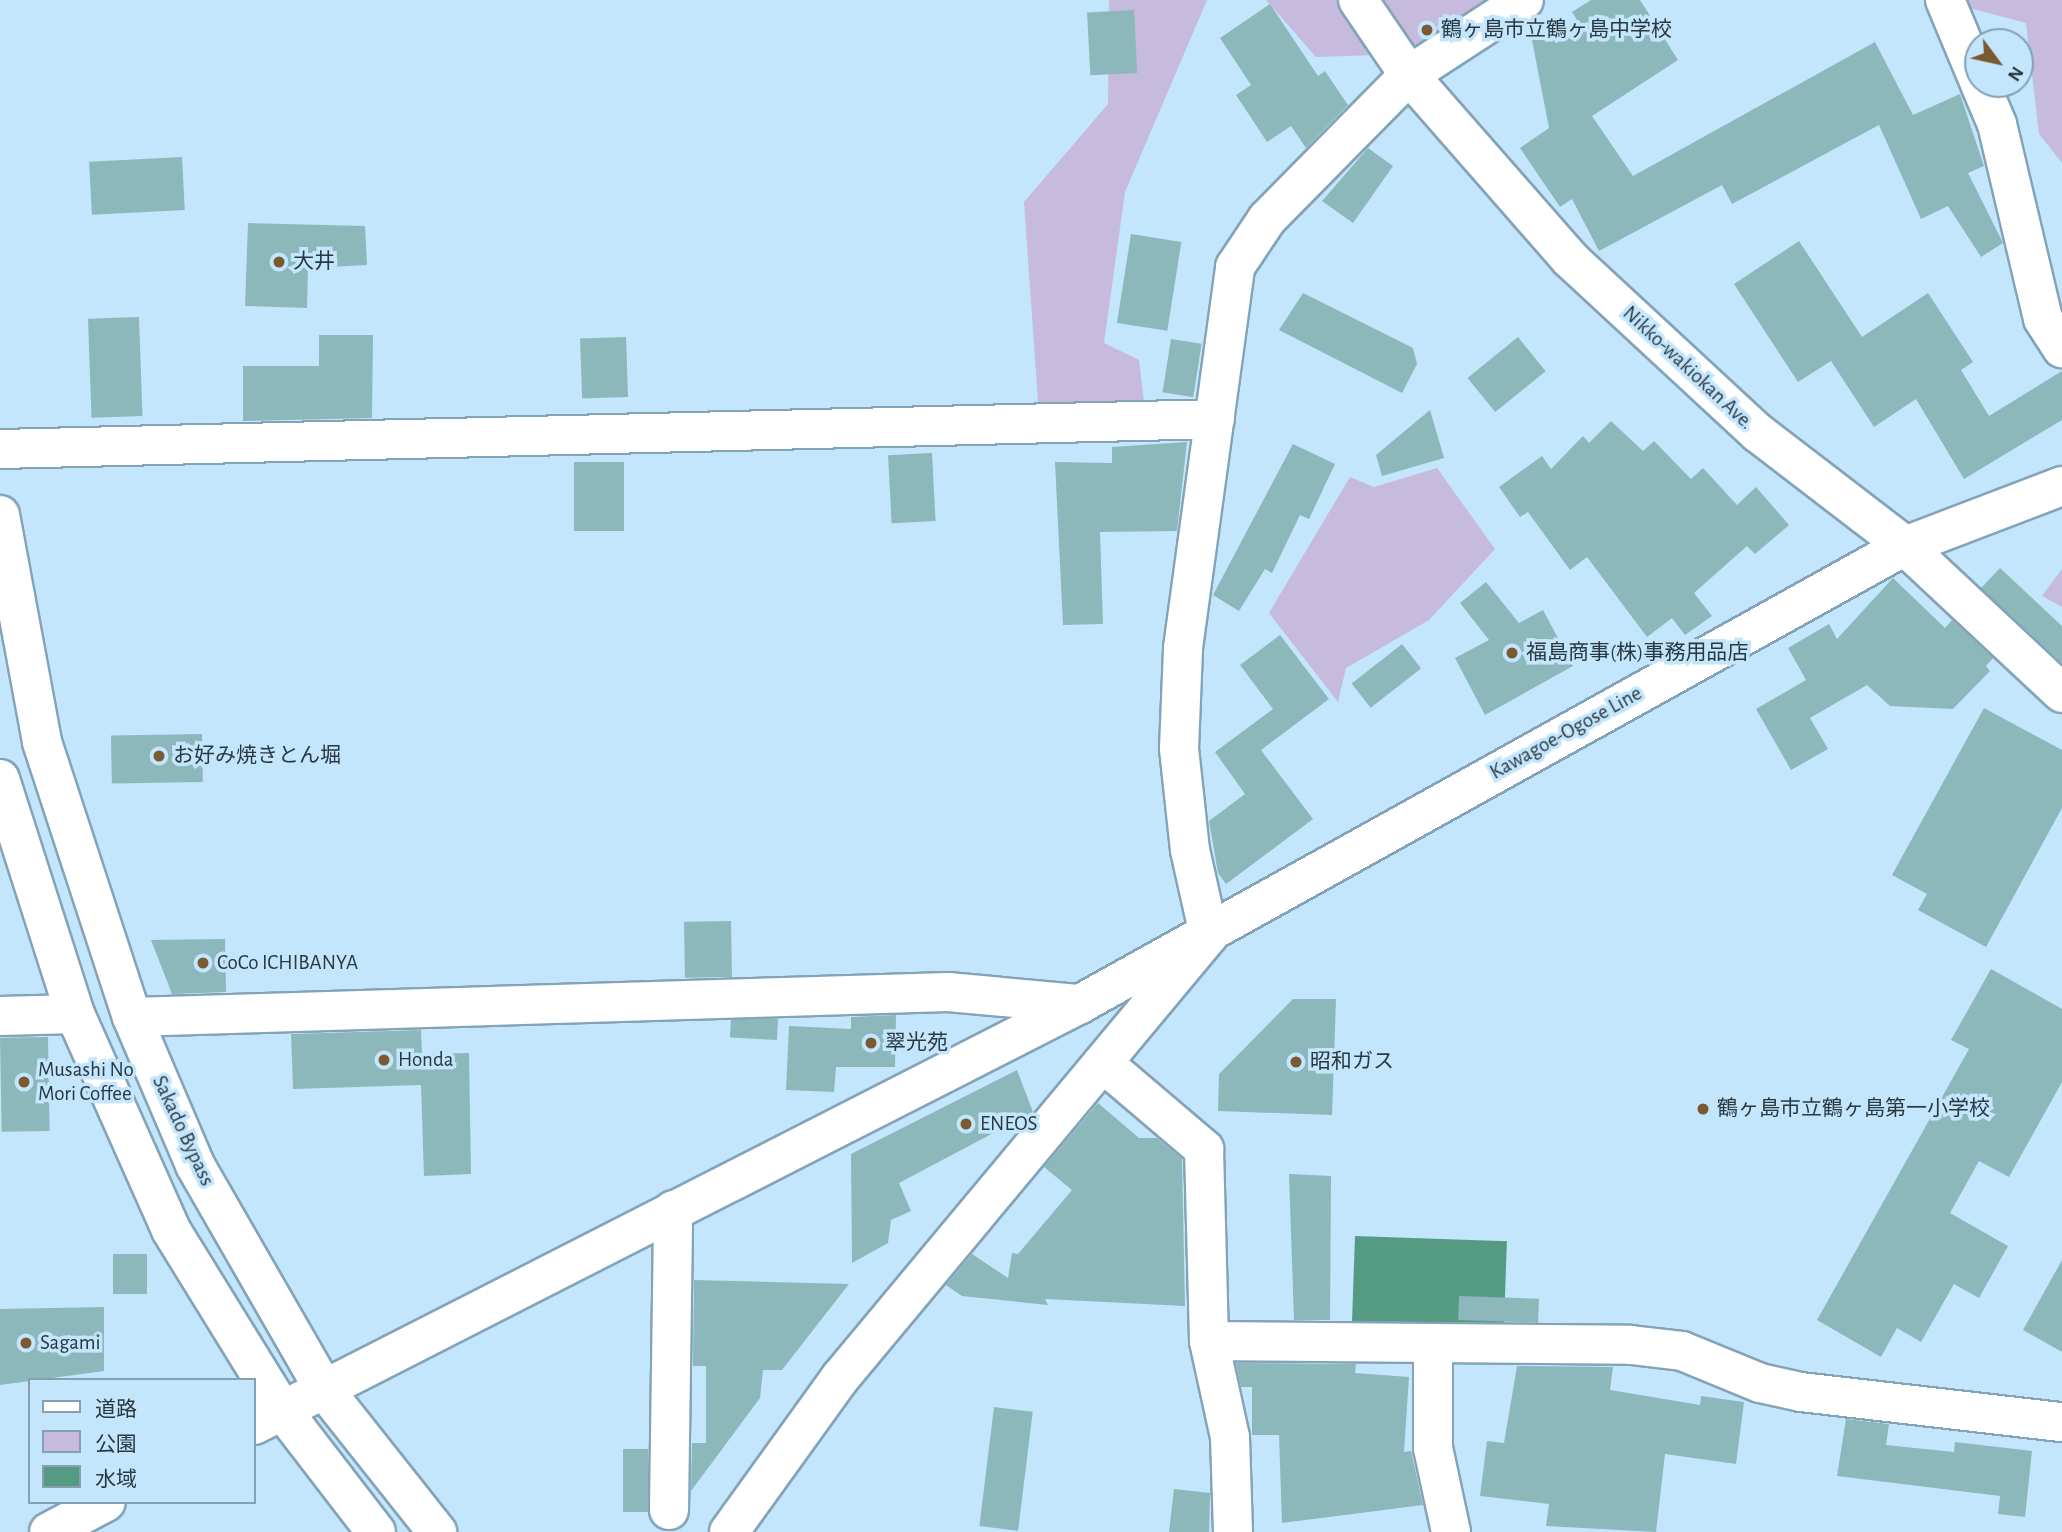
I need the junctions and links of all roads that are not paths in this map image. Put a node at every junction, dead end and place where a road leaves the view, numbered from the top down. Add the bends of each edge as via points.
1 (1358, 0) edge
2 (1524, 0) edge
3 (1945, 0) edge
4 (1964, 45) edge
5 (1409, 75) junction
6 (1986, 98) edge
7 (2062, 348) edge
8 (1215, 419) junction
9 (0, 449) edge
10 (2062, 486) edge
11 (0, 515) edge
12 (1905, 546) junction
13 (2062, 693) edge
14 (0, 779) edge
15 (1209, 934) junction
16 (1080, 1004) junction
17 (75, 1014) junction
18 (0, 1016) edge
19 (132, 1017) junction
20 (1103, 1063) junction
21 (673, 1210) junction
22 (1209, 1341) junction
23 (1433, 1345) junction
24 (247, 1378) edge
25 (323, 1388) junction
26 (256, 1395) edge
27 (268, 1418) edge
28 (2062, 1422) edge
29 (102, 1504) edge
30 (669, 1510) dead end
31 (48, 1532) edge
32 (376, 1532) edge
33 (437, 1532) edge
34 (729, 1532) edge
35 (1233, 1532) edge
36 (1451, 1532) edge

1 - 5 main road, Nikko-wakiokan Ave.
2 - 5 main road
3 - 4 main road
5 - 8 main road via 1268,219 1236,267
5 - 12 main road, Nikko-wakiokan Ave. via 1570,259 1758,433
6 - 7 main road via 1997,124 2043,319
8 - 9 main road
8 - 15 main road via 1183,648 1179,749 1190,850
10 - 12 main road, Kawagoe-Ogose Line
11 - 19 main road, Sakado Bypass via 42,742
12 - 13 main road, Nikko-wakiokan Ave.
12 - 15 main road, Kawagoe-Ogose Line
14 - 17 main road
15 - 16 main road, Kawagoe-Ogose Line
15 - 20 main road
16 - 19 main road via 948,992
16 - 21 main road, Kawagoe-Ogose Line
17 - 18 main road
17 - 24 main road via 171,1230
19 - 25 main road, Sakado Bypass via 195,1165
20 - 22 main road via 1205,1149
20 - 34 main road via 840,1378
21 - 25 main road, Kawagoe-Ogose Line
21 - 30 main road
22 - 23 main road
22 - 35 main road via 1230,1437
23 - 28 main road via 1631,1345 1682,1351 1759,1383 1801,1392
23 - 36 main road via 1433,1448
25 - 27 main road
25 - 33 main road, Sakado Bypass
26 - 27 main road
27 - 32 main road
29 - 31 main road

